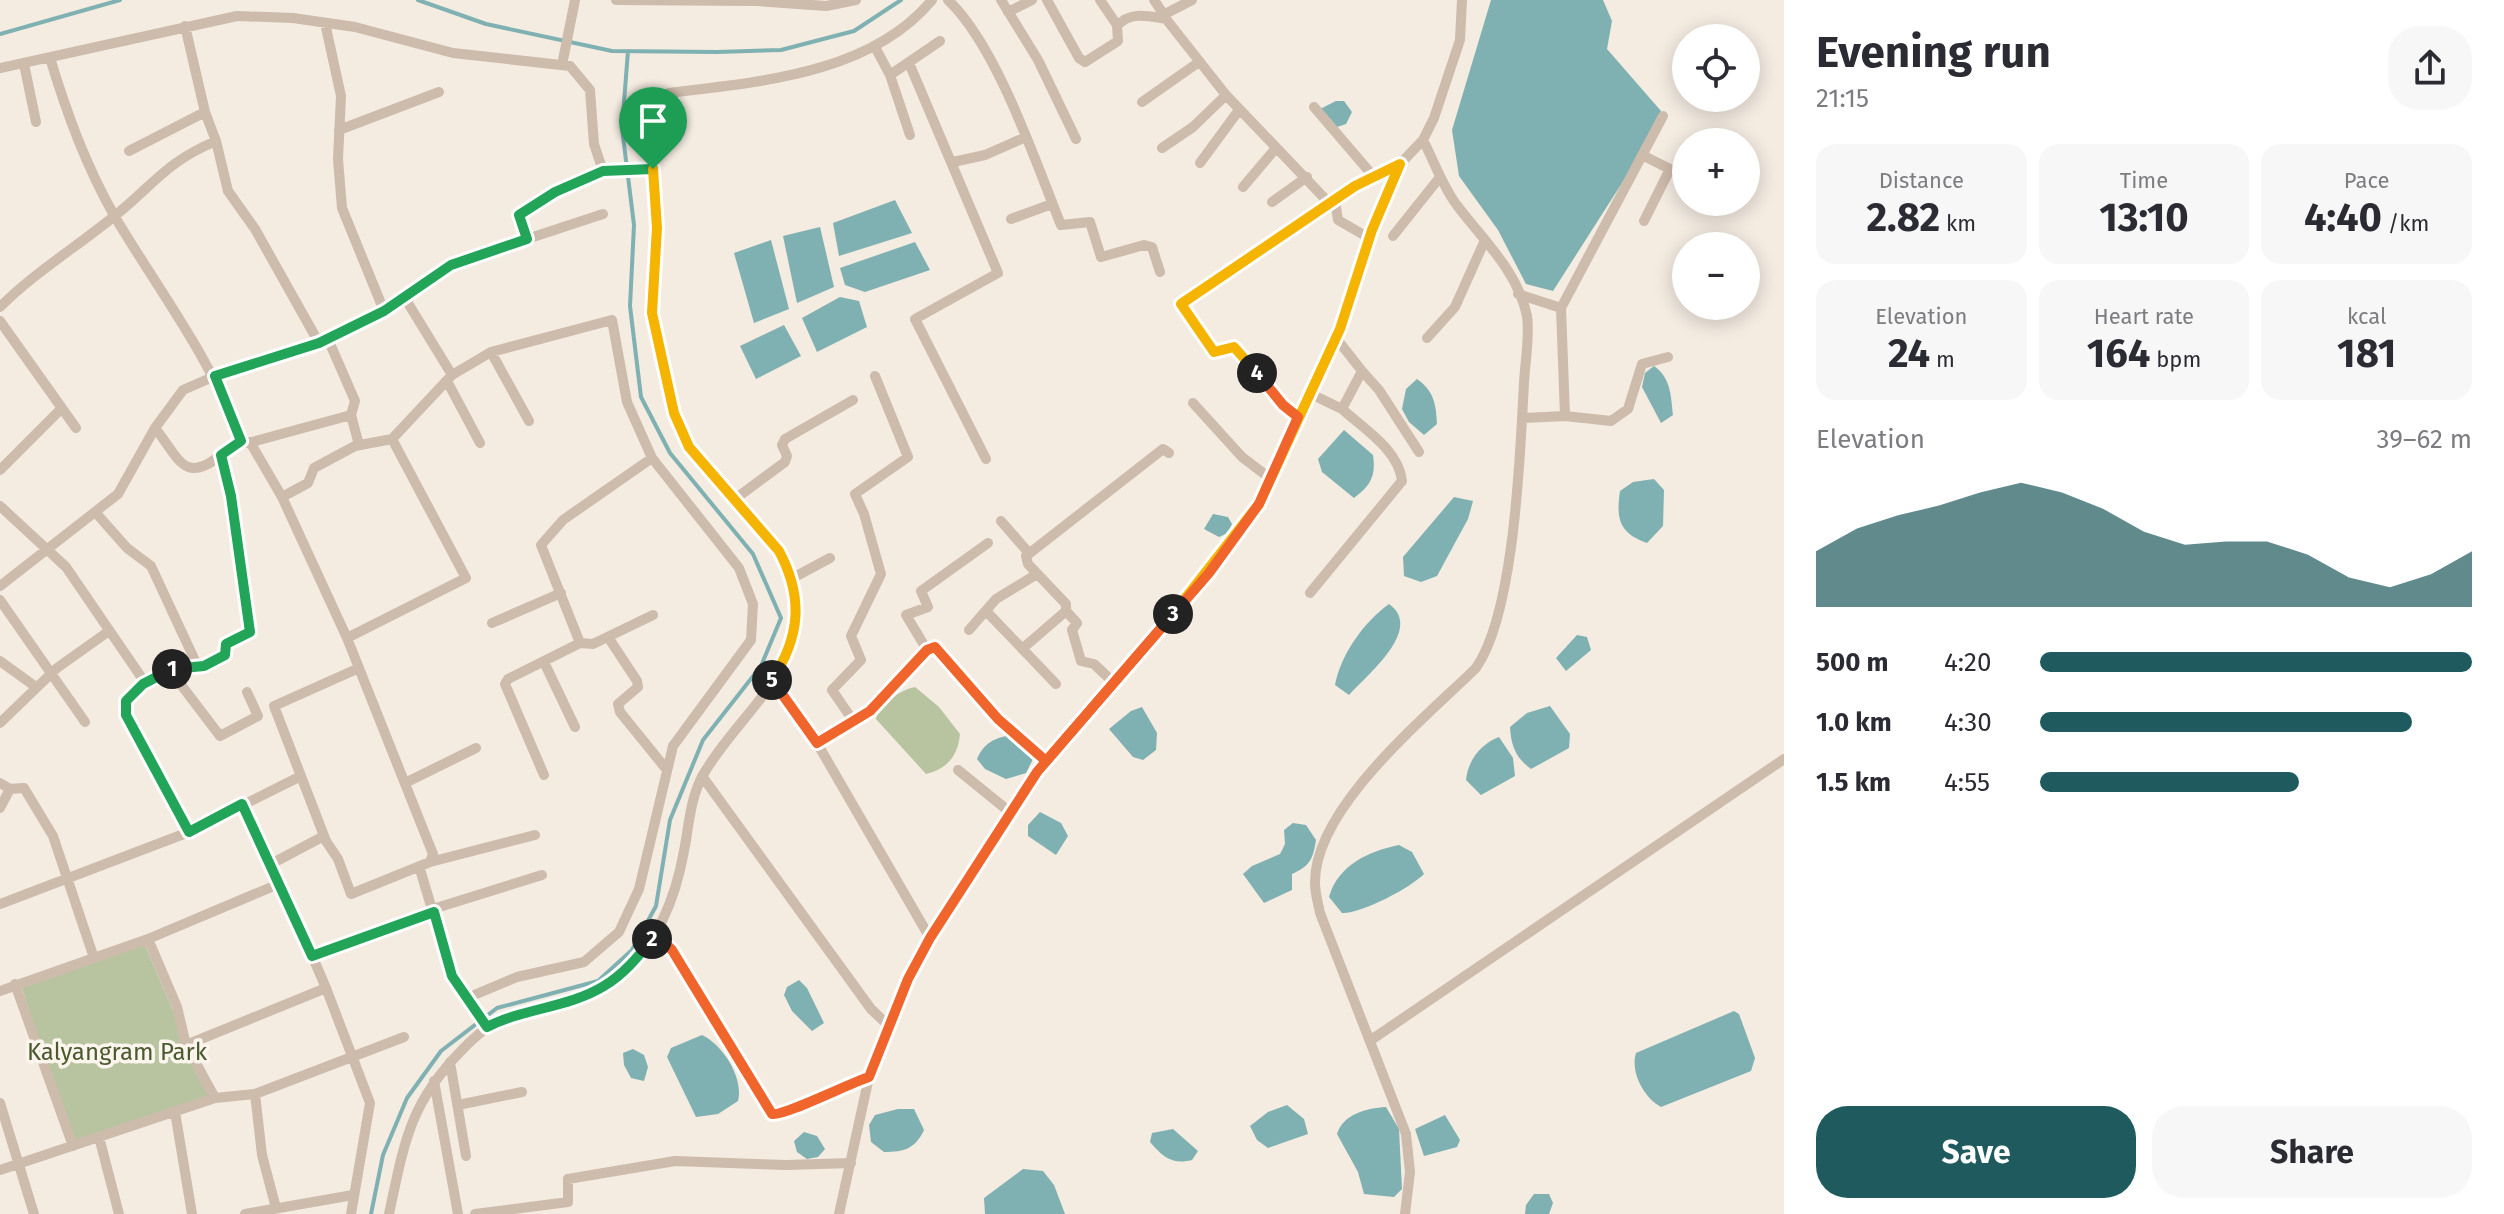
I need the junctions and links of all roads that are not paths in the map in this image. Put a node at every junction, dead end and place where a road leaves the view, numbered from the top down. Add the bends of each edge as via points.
1 (575, 0) edge
2 (616, 0) edge
3 (856, 0) edge
4 (932, 0) edge
5 (948, 0) edge
6 (1001, 0) edge
7 (1032, 0) edge
8 (1047, 0) edge
9 (1100, 0) edge
10 (1154, 0) edge
11 (1192, 0) edge
12 (1462, 0) edge
13 (630, 1) edge
14 (706, 1) edge
15 (771, 1) edge
16 (1008, 12) junction
17 (1164, 17) junction
18 (325, 23) junction
19 (1117, 25) junction
20 (185, 26) junction
21 (940, 41) dead end
22 (875, 47) junction
23 (50, 58) junction
24 (1199, 62) junction
25 (909, 63) junction
26 (24, 64) junction
27 (562, 65) junction
28 (0, 68) edge
29 (890, 75) junction
30 (439, 92) dead end
31 (1226, 95) junction
32 (1142, 102) dead end
33 (1314, 107) dead end
34 (1239, 110) junction
35 (205, 112) junction
36 (1663, 116) dead end
37 (36, 122) dead end
38 (339, 130) junction
39 (910, 135) dead end
40 (1026, 137) junction
41 (1076, 139) dead end
42 (1423, 140) junction
43 (216, 141) junction
44 (1162, 148) dead end
45 (1276, 148) junction
46 (129, 151) dead end
47 (1642, 155) junction
48 (953, 162) junction
49 (1200, 163) dead end
50 (1400, 164) junction
51 (653, 169) junction
52 (603, 171) junction
53 (1307, 177) junction
54 (1374, 177) junction
55 (1440, 177) junction
56 (1243, 187) dead end
57 (1272, 202) dead end
58 (1332, 202) junction
59 (1052, 204) junction
60 (603, 214) dead end
61 (115, 216) junction
62 (1011, 219) dead end
63 (1644, 221) dead end
64 (1393, 236) dead end
65 (1369, 238) junction
66 (527, 239) junction
67 (1485, 240) junction
68 (1160, 272) dead end
69 (1518, 294) junction
70 (403, 295) junction
71 (0, 307) edge
72 (1561, 308) junction
73 (384, 311) junction
74 (0, 321) edge
75 (10, 332) junction
76 (1336, 338) junction
77 (1427, 338) dead end
78 (0, 341) edge
79 (323, 341) junction
80 (491, 352) junction
81 (1668, 357) dead end
82 (1362, 371) junction
83 (215, 376) junction
84 (875, 376) dead end
85 (449, 378) junction
86 (1309, 393) junction
87 (853, 400) dead end
88 (1193, 403) dead end
89 (62, 408) junction
90 (1342, 409) junction
91 (351, 415) junction
92 (1565, 416) junction
93 (1298, 417) junction
94 (1522, 418) junction
95 (529, 421) dead end
96 (76, 428) dead end
97 (155, 428) junction
98 (392, 439) junction
99 (246, 442) junction
100 (480, 443) dead end
101 (359, 445) junction
102 (1419, 452) dead end
103 (1169, 453) dead end
104 (221, 455) junction
105 (652, 458) junction
106 (986, 459) dead end
107 (0, 470) edge
108 (1271, 479) junction
109 (282, 497) junction
110 (735, 499) junction
111 (0, 506) edge
112 (96, 513) junction
113 (1001, 521) dead end
114 (988, 543) dead end
115 (49, 550) junction
116 (1028, 552) junction
117 (830, 558) dead end
118 (1037, 574) junction
119 (789, 580) junction
120 (0, 586) edge
121 (561, 593) junction
122 (1310, 593) dead end
123 (0, 600) edge
124 (986, 611) junction
125 (1066, 611) junction
126 (653, 615) dead end
127 (492, 623) dead end
128 (969, 630) dead end
129 (109, 631) junction
130 (608, 637) junction
131 (347, 638) junction
132 (580, 643) junction
133 (1022, 649) junction
134 (927, 650) junction
135 (0, 661) edge
136 (544, 662) junction
137 (198, 667) junction
138 (359, 668) junction
139 (169, 669) junction
140 (52, 673) junction
141 (1112, 681) junction
142 (770, 682) junction
143 (143, 684) junction
144 (1056, 684) dead end
145 (36, 687) junction
146 (247, 692) dead end
147 (85, 722) dead end
148 (854, 722) junction
149 (0, 723) edge
150 (575, 727) dead end
151 (817, 743) junction
152 (476, 748) dead end
153 (1784, 759) edge
154 (1046, 761) junction
155 (667, 770) junction
156 (958, 770) dead end
157 (544, 775) dead end
158 (301, 776) junction
159 (702, 776) junction
160 (407, 782) junction
161 (5, 786) edge
162 (242, 804) junction
163 (0, 808) edge
164 (1011, 813) junction
165 (189, 832) junction
166 (535, 835) dead end
167 (324, 836) junction
168 (271, 864) junction
169 (424, 864) junction
170 (542, 875) dead end
171 (67, 877) junction
172 (281, 883) junction
173 (0, 904) edge
174 (434, 911) junction
175 (656, 935) junction
176 (930, 938) junction
177 (148, 939) junction
178 (312, 956) junction
179 (94, 958) junction
180 (15, 984) junction
181 (326, 988) junction
182 (0, 991) edge
183 (470, 1003) junction
184 (485, 1025) junction
185 (889, 1026) junction
186 (404, 1037) dead end
187 (1371, 1040) junction
188 (186, 1045) junction
189 (353, 1057) junction
190 (450, 1062) junction
191 (869, 1077) junction
192 (434, 1081) junction
193 (522, 1092) dead end
194 (255, 1094) junction
195 (215, 1098) junction
196 (0, 1103) edge
197 (458, 1105) junction
198 (175, 1112) junction
199 (99, 1137) junction
200 (73, 1146) junction
201 (466, 1156) dead end
202 (851, 1163) junction
203 (19, 1164) junction
204 (0, 1170) edge
205 (353, 1195) junction
206 (276, 1208) junction
207 (34, 1214) edge
208 (119, 1214) edge
209 (192, 1214) edge
210 (245, 1214) edge
211 (351, 1214) edge
212 (389, 1214) edge
213 (458, 1214) edge
214 (475, 1214) edge
215 (839, 1214) edge
216 (1405, 1214) edge

1 - 27 street
2 - 13 street
3 - 15 street via 826,6
4 - 22 street via 912,23
5 - 40 street via 975,31
6 - 16 street
7 - 16 street
8 - 19 street via 1082,61 1118,41
9 - 19 street
10 - 17 street
11 - 17 street
12 - 42 street via 1460,40
13 - 14 street
14 - 15 street
16 - 41 street
17 - 19 street via 1143,15
17 - 24 street
18 - 20 street via 237,16
18 - 27 street via 453,53
18 - 38 street via 341,96
20 - 23 street
20 - 35 street
21 - 25 street
22 - 29 street
22 - 51 street via 808,71 669,93 655,103 650,115
23 - 26 street
23 - 61 street via 71,127
24 - 31 street
24 - 32 street
25 - 29 street
25 - 48 street
26 - 28 street
26 - 37 street
27 - 52 street via 570,66 590,90 594,144
29 - 39 street
30 - 38 street
31 - 34 street
31 - 44 street
33 - 54 street
34 - 45 street
34 - 49 street
35 - 43 street
35 - 46 street
36 - 47 street
38 - 73 street via 342,208
40 - 48 street
40 - 59 street
42 - 50 street
42 - 55 street
43 - 61 street via 164,169
43 - 79 street via 228,191
45 - 53 street
45 - 56 street
47 - 63 street via 1670,169
47 - 72 street
48 - 106 street via 998,273 915,319
50 - 54 street
50 - 65 street
51 - 52 street
51 - 110 street via 657,228 652,313 657,348 689,447
52 - 66 street via 523,212 518,219
53 - 57 street
53 - 58 street
54 - 58 street
55 - 64 street
55 - 67 street
58 - 65 street via 1338,220
58 - 93 street via 1180,306 1214,352 1236,349
59 - 62 street
59 - 68 street via 1061,225 1090,222 1101,257 1152,247
60 - 66 street
61 - 71 street
61 - 83 street
65 - 76 street
66 - 70 street via 451,265
67 - 69 street via 1510,273
67 - 77 street via 1455,307
69 - 72 street
69 - 94 street via 1527,317
70 - 73 street
70 - 85 street
72 - 92 street
73 - 79 street
74 - 75 street
75 - 78 street
75 - 89 street
76 - 82 street
76 - 86 street
79 - 83 street
79 - 91 street via 355,401
80 - 85 street
80 - 95 street
80 - 105 street via 612,320 627,402
81 - 92 street via 1639,367 1631,403 1616,419
82 - 90 street
82 - 102 street
83 - 97 street via 183,390
83 - 99 street
84 - 148 street via 908,457 855,494 881,574 851,636 861,660 832,690
85 - 98 street
85 - 100 street
86 - 90 street
86 - 93 street
87 - 110 street via 785,439 785,462
88 - 108 street via 1242,457
89 - 96 street
89 - 107 street
90 - 122 street via 1386,449 1402,481
91 - 99 street
91 - 101 street
92 - 94 street
93 - 108 street
94 - 187 street via 1509,559 1483,656 1362,780 1319,858 1315,881 1320,913
97 - 104 street via 193,470 204,469
97 - 112 street via 118,494
98 - 101 street
98 - 131 street via 466,578
99 - 104 street
99 - 109 street
101 - 109 street via 314,468 308,483
103 - 116 street via 1163,449
104 - 137 street via 250,632 226,644 223,656
105 - 121 street via 563,520 543,541 541,550
105 - 155 street via 739,568 754,617 748,646 676,742
108 - 141 street via 1209,573
109 - 131 street
110 - 119 street via 779,551
111 - 115 street
112 - 115 street
112 - 137 street via 151,566
113 - 116 street
114 - 134 street via 921,591 928,607 906,615
115 - 120 street
115 - 129 street
116 - 118 street via 1025,560
117 - 119 street
118 - 124 street
118 - 125 street via 1066,604
119 - 142 street via 795,634
121 - 127 street
121 - 132 street
123 - 140 street
124 - 128 street
124 - 133 street
125 - 133 street
125 - 141 street via 1077,623 1072,630 1081,661 1094,664
126 - 130 street
129 - 140 street
129 - 143 street
130 - 132 street
130 - 155 street via 638,687 618,704 620,712
131 - 138 street
132 - 136 street
133 - 144 street
134 - 148 street
134 - 154 street via 936,647 998,719
135 - 145 street
136 - 150 street
136 - 157 street via 505,684
137 - 139 street
138 - 158 street via 274,706
138 - 160 street
139 - 143 street
139 - 146 street via 220,736 258,716
140 - 145 street
140 - 147 street
141 - 154 street
142 - 151 street
142 - 159 street
143 - 165 street via 123,707
145 - 149 street
148 - 151 street
151 - 176 street
152 - 160 street
153 - 187 street
154 - 164 street
155 - 183 street via 639,889 616,936 584,962 517,977
156 - 164 street
158 - 162 street
158 - 167 street
159 - 175 street via 675,894
159 - 185 street via 871,1009
160 - 169 street via 432,846
161 - 163 street
161 - 171 street via 27,792 53,836
162 - 165 street
162 - 168 street
164 - 176 street
165 - 171 street
166 - 169 street
167 - 168 street
167 - 169 street via 351,894
168 - 172 street
169 - 174 street
170 - 174 street
171 - 173 street
171 - 179 street
172 - 177 street
172 - 178 street
174 - 178 street
174 - 183 street via 452,976
175 - 184 street via 602,988
175 - 191 street via 672,950 772,1114 786,1114
176 - 185 street
177 - 179 street
177 - 188 street via 177,1007
178 - 181 street
179 - 180 street
180 - 182 street
180 - 200 street
181 - 188 street
181 - 189 street
183 - 184 street
184 - 190 street
185 - 191 street
186 - 189 street
187 - 216 street via 1408,1142 1410,1192
188 - 195 street
189 - 194 street
189 - 205 street via 370,1103
190 - 192 street
190 - 197 street
191 - 202 street
192 - 212 street via 415,1110
192 - 213 street
193 - 197 street
194 - 195 street
194 - 206 street via 262,1155
195 - 198 street
196 - 203 street
197 - 201 street
198 - 199 street
198 - 209 street
199 - 200 street
199 - 208 street
200 - 203 street
202 - 214 street via 664,1162 568,1179 568,1202
202 - 215 street
203 - 204 street
203 - 207 street
205 - 206 street
205 - 211 street
206 - 210 street

